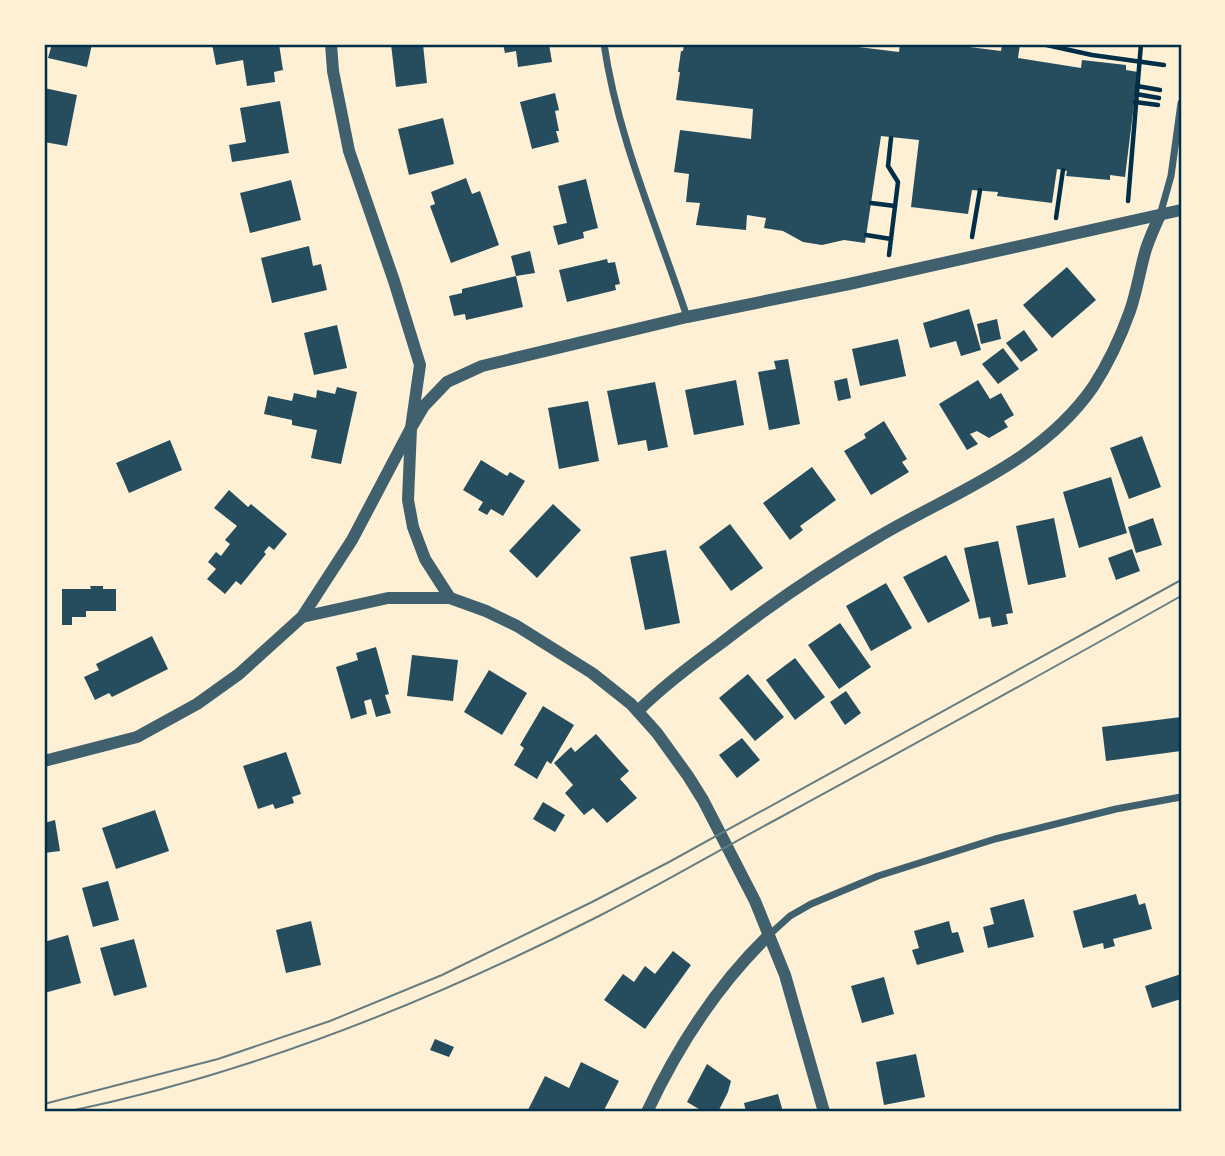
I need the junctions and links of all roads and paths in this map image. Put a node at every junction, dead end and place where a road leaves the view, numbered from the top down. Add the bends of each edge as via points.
1 (331, 44) edge
2 (604, 44) edge
3 (1042, 44) edge
4 (1141, 44) edge
5 (1140, 62) junction
6 (1164, 65) dead end
7 (1137, 86) junction
8 (1160, 90) dead end
9 (1136, 94) junction
10 (1159, 98) dead end
11 (1135, 102) junction
12 (1181, 103) edge
13 (1158, 105) dead end
14 (891, 138) dead end
15 (1063, 170) dead end
16 (980, 190) dead end
17 (1128, 201) dead end
18 (871, 203) dead end
19 (895, 206) junction
20 (1181, 211) edge
21 (1160, 215) junction
22 (1056, 218) dead end
23 (866, 235) dead end
24 (972, 237) dead end
25 (891, 239) junction
26 (889, 255) dead end
27 (688, 317) junction
28 (411, 428) junction
29 (450, 598) junction
30 (302, 617) junction
31 (638, 711) junction
32 (44, 761) edge
33 (1181, 797) edge
34 (769, 935) junction
35 (646, 1112) edge
36 (824, 1112) edge

1 - 28 street via 349,151 420,365
2 - 27 street via 632,162
3 - 5 path
4 - 5 path
5 - 6 path
5 - 7 path
7 - 8 path
7 - 9 path
9 - 10 path
9 - 11 path
11 - 13 path
11 - 17 path
12 - 21 street via 1171,176
14 - 19 path via 888,166 898,182
15 - 22 path
16 - 24 path
18 - 19 path
19 - 25 path
20 - 21 street
21 - 27 street
21 - 31 street via 1146,248 1130,311 1110,356 1080,404 1055,428 998,472 840,559 747,623
23 - 25 path
25 - 26 path
27 - 28 street via 465,372 436,392
28 - 29 street via 408,500 413,527 425,559
28 - 30 street via 352,540
29 - 30 street via 388,598
29 - 31 street via 517,626 604,681
30 - 32 street via 239,674 197,704 137,737
31 - 34 street via 703,800
33 - 34 street via 995,839 888,873 811,904
34 - 35 street via 695,1023
34 - 36 street

